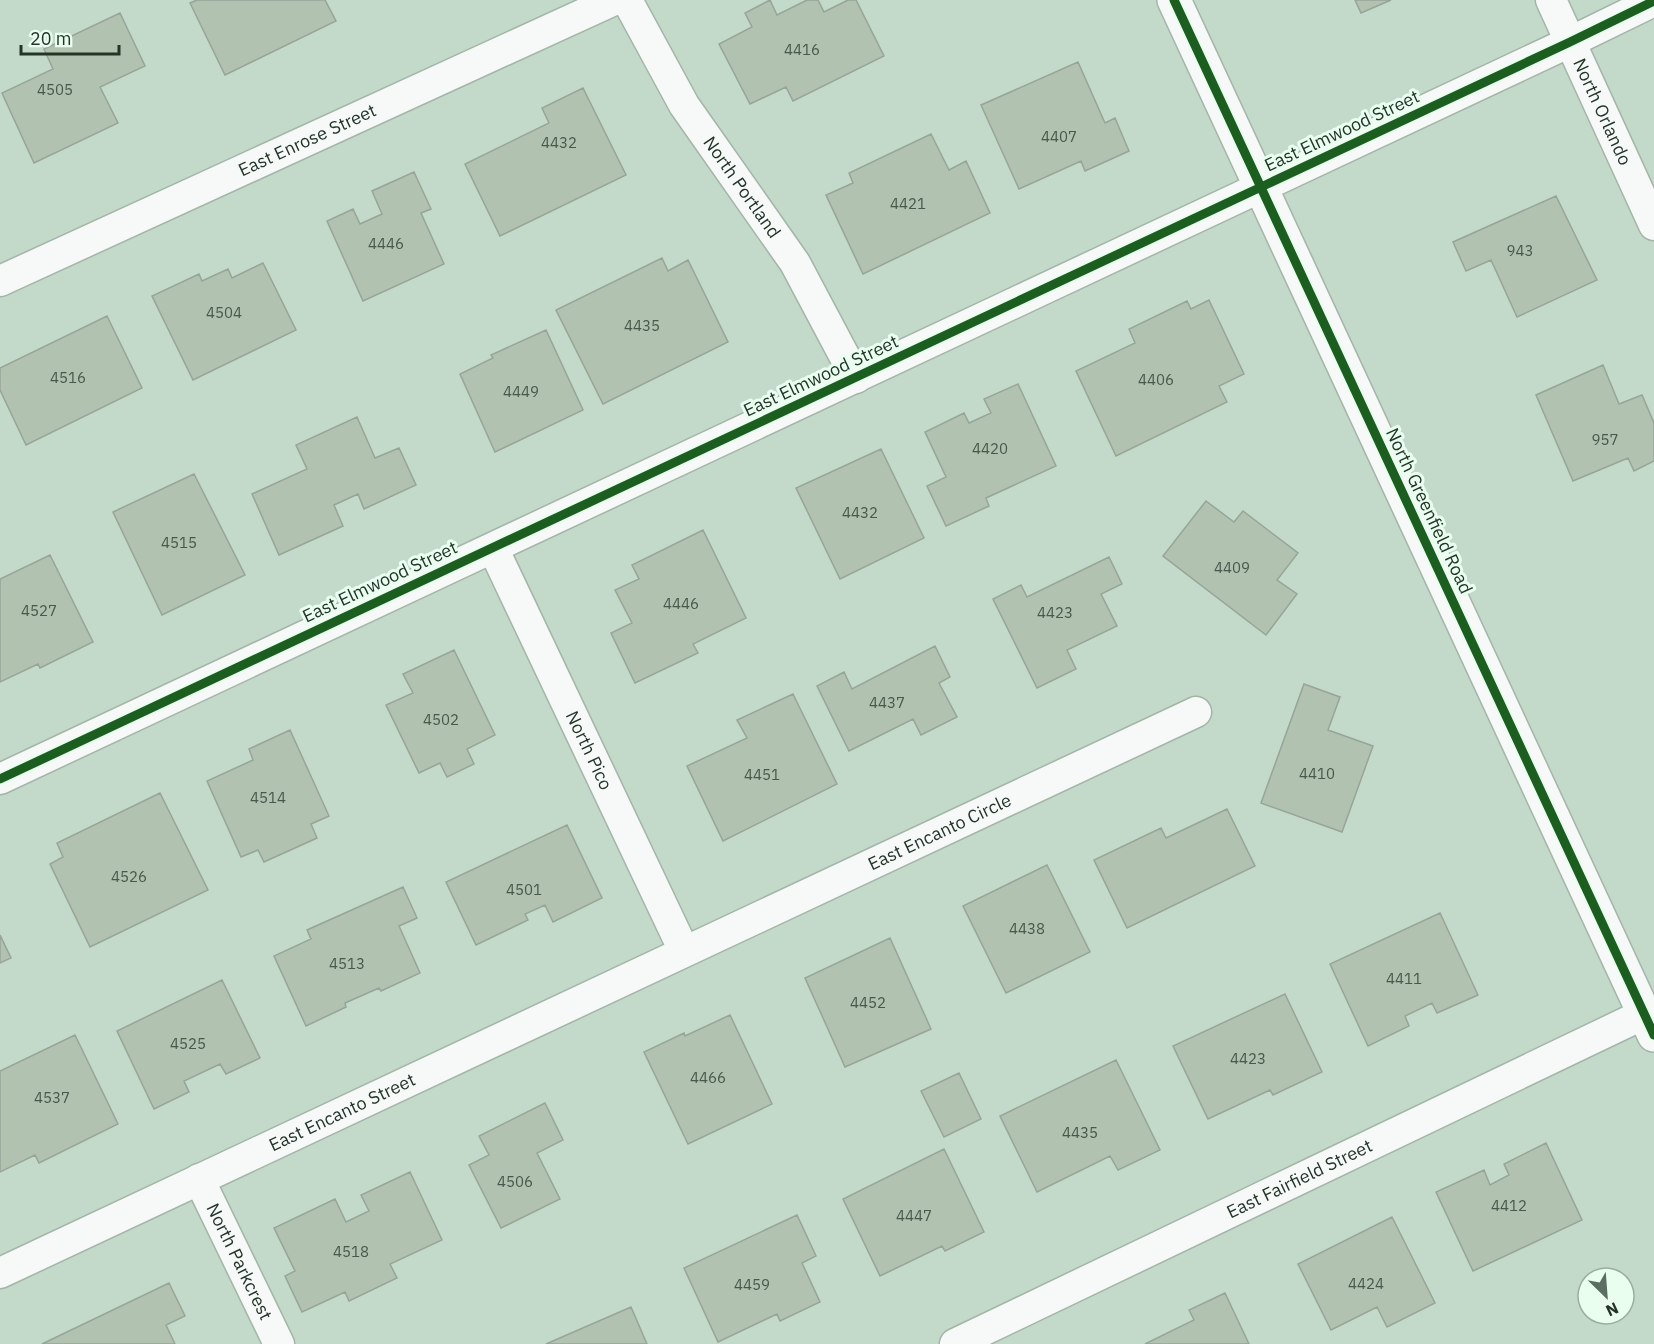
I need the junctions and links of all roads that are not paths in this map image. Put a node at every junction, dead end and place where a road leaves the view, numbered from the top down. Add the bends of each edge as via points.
1 (614, 0) edge
2 (627, 0) edge
3 (1174, 0) edge
4 (1551, 0) edge
5 (1654, 1) edge
6 (1570, 42) junction
7 (1261, 188) junction
8 (1654, 225) edge
9 (0, 281) edge
10 (856, 378) junction
11 (493, 548) junction
12 (1196, 712) dead end
13 (0, 779) edge
14 (684, 951) junction
15 (1649, 1024) edge
16 (199, 1179) junction
17 (0, 1273) edge
18 (279, 1344) edge
19 (955, 1344) edge

1 - 9 street, East Enrose Street
2 - 10 street, North Portland via 684,105 795,263
3 - 7 main road, North Greenfield Road
4 - 6 street, North Orlando
5 - 6 street, East Elmwood Street
6 - 7 street, East Elmwood Street
6 - 8 street, North Orlando
7 - 10 street, East Elmwood Street
7 - 15 main road, North Greenfield Road
10 - 11 street, East Elmwood Street
11 - 13 street, East Elmwood Street
11 - 14 street, North Pico
12 - 14 street, East Encanto Circle
14 - 16 street, East Encanto Street
15 - 19 street, East Fairfield Street
16 - 17 street, East Encanto Street
16 - 18 street, North Parkcrest

